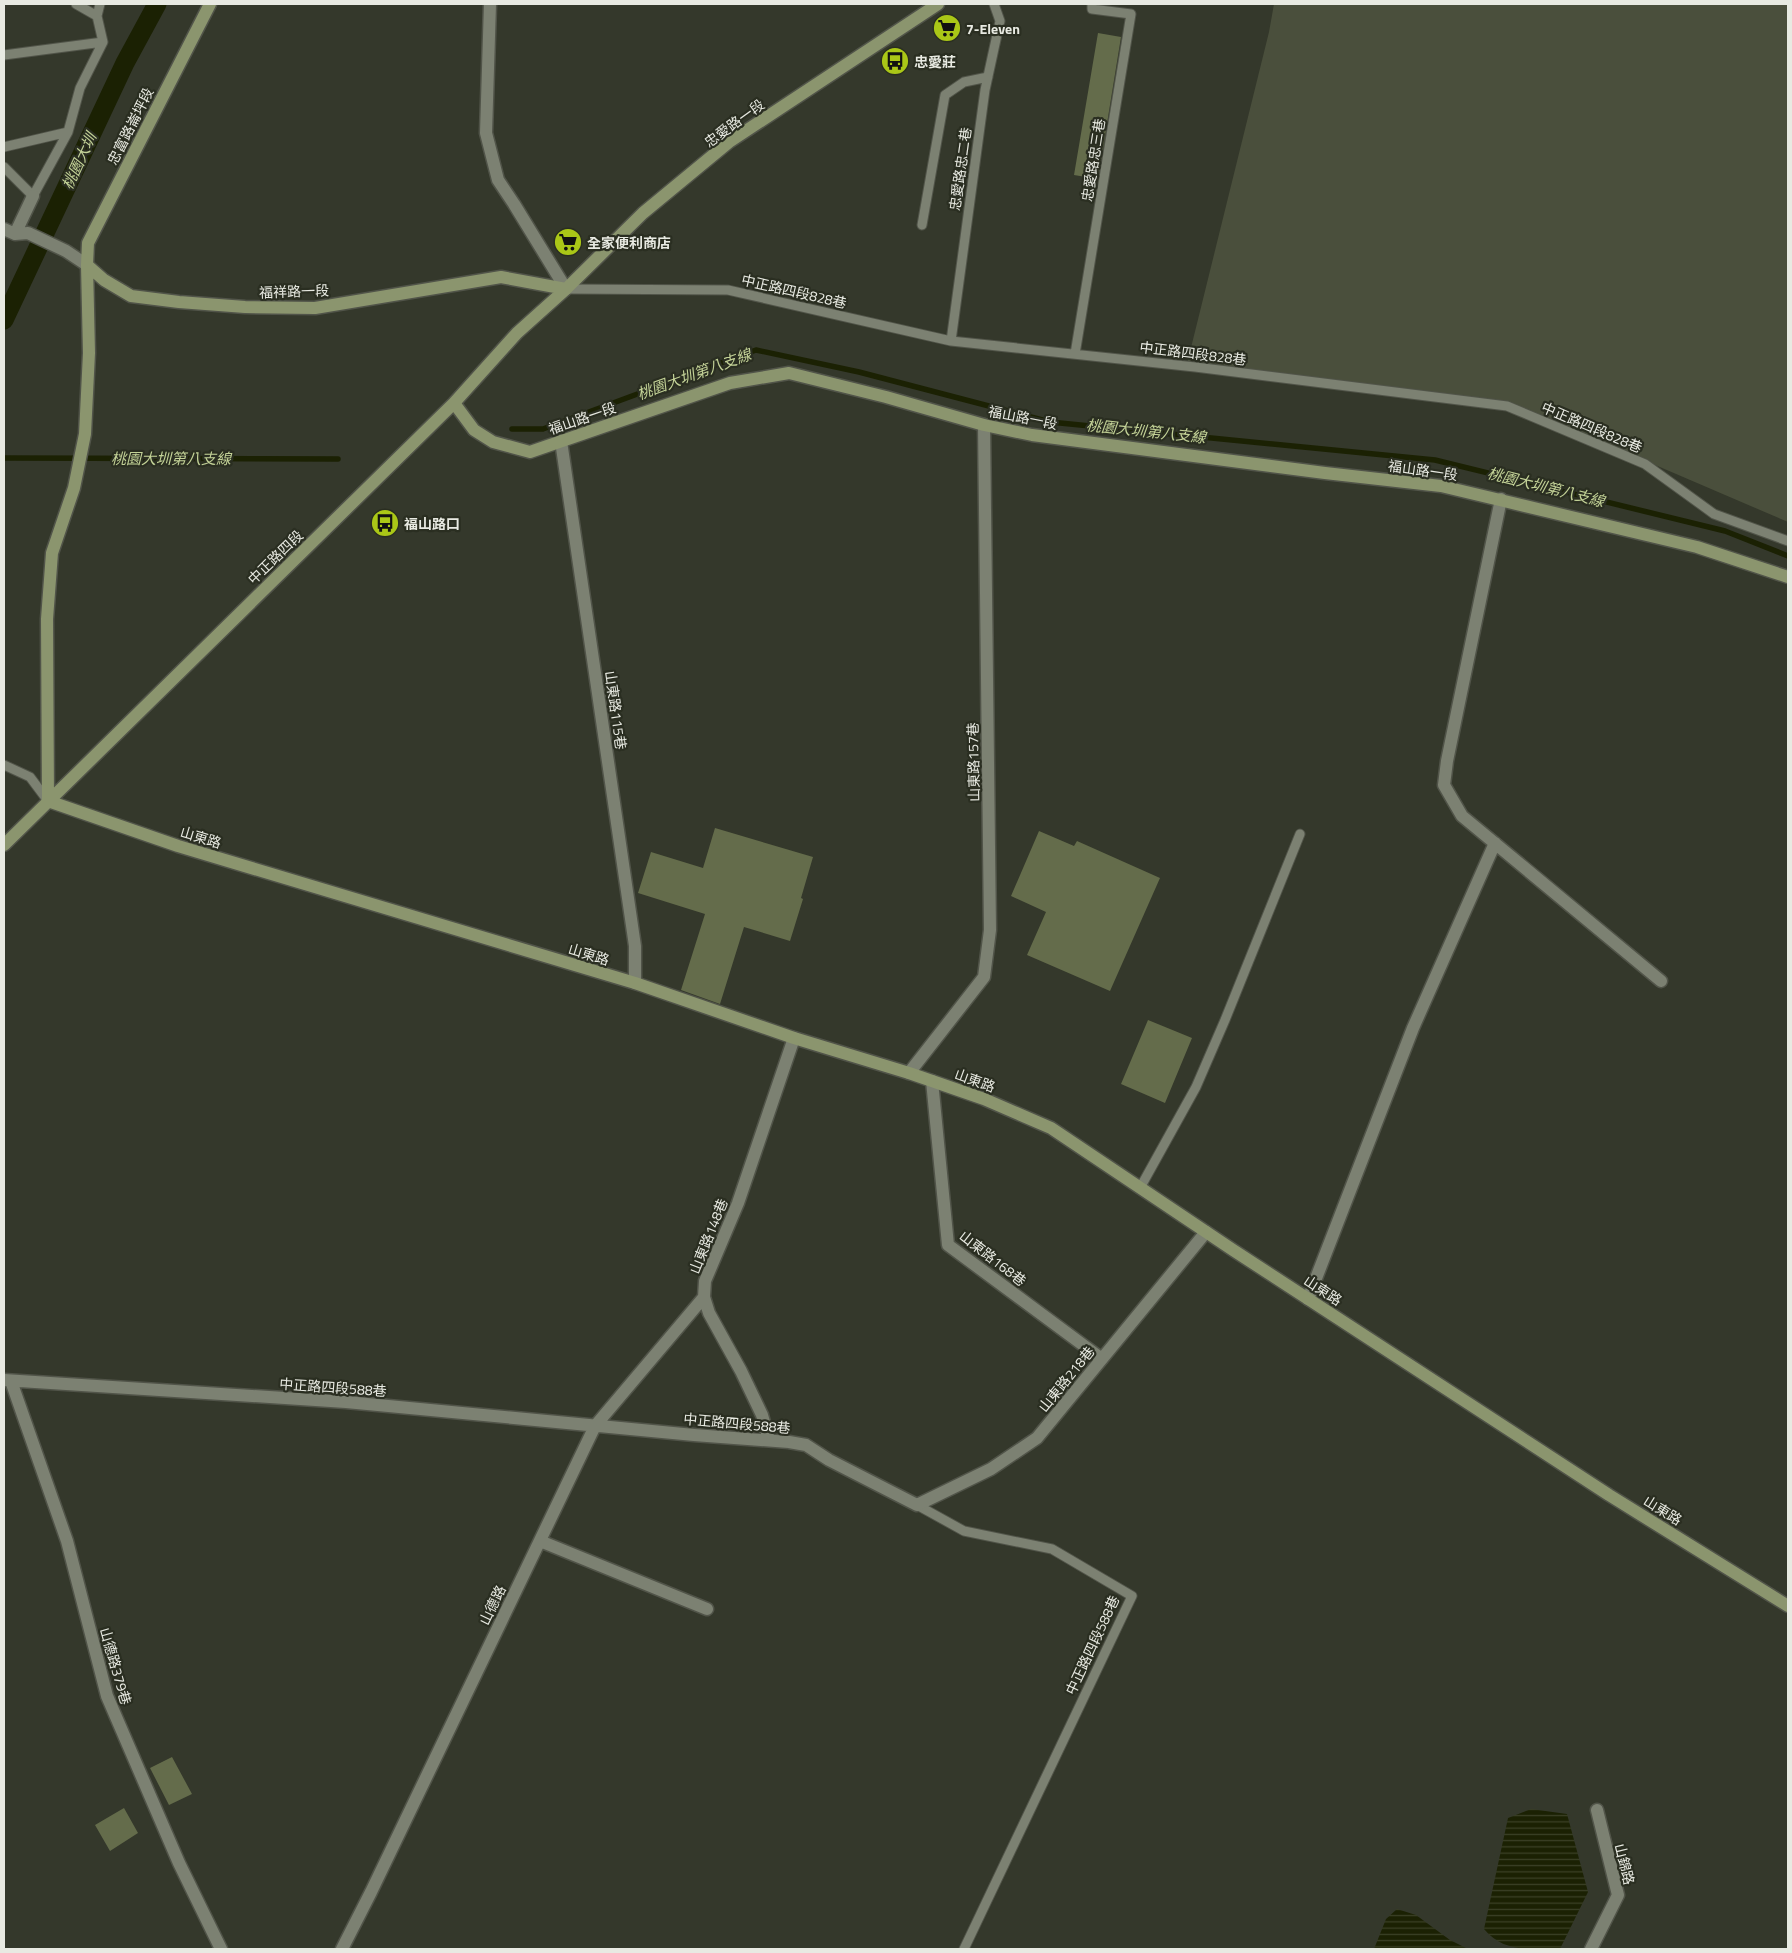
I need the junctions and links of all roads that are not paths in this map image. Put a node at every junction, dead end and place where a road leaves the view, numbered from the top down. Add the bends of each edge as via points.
1 (76, 4) edge
2 (100, 4) edge
3 (210, 4) edge
4 (490, 4) edge
5 (938, 4) edge
6 (994, 4) edge
7 (1092, 4) edge
8 (97, 16) junction
9 (103, 42) junction
10 (4, 55) edge
11 (988, 77) junction
12 (68, 132) junction
13 (4, 147) edge
14 (4, 167) edge
15 (33, 196) junction
16 (922, 225) dead end
17 (9, 231) edge
18 (87, 265) junction
19 (566, 289) junction
20 (951, 340) junction
21 (1075, 354) junction
22 (454, 403) junction
23 (984, 425) junction
24 (561, 441) junction
25 (1501, 500) junction
26 (1788, 541) edge
27 (1788, 577) edge
28 (4, 765) edge
29 (48, 801) junction
30 (1300, 834) dead end
31 (1494, 843) junction
32 (4, 845) edge
33 (1661, 981) dead end
34 (635, 983) junction
35 (794, 1038) junction
36 (909, 1073) junction
37 (932, 1081) junction
38 (1140, 1188) junction
39 (1206, 1232) junction
40 (704, 1297) junction
41 (1308, 1299) junction
42 (1102, 1359) junction
43 (7, 1380) edge
44 (595, 1426) junction
45 (769, 1440) junction
46 (917, 1505) junction
47 (540, 1541) junction
48 (1788, 1606) edge
49 (707, 1609) dead end
50 (1597, 1810) dead end
51 (222, 1949) edge
52 (342, 1949) edge
53 (964, 1949) edge
54 (1591, 1949) edge

1 - 8 lane
2 - 8 lane
3 - 18 street, 忠富路崙坪段 via 88,243
4 - 19 street via 486,133 498,180
5 - 19 street, 忠愛路一段 via 729,142 643,213
6 - 11 lane, 忠愛路忠二巷 via 1000,21
7 - 21 lane, 忠愛路忠三巷 via 1092,9 1131,14
8 - 9 lane
9 - 10 lane
9 - 12 lane via 80,88
11 - 16 lane via 964,82 945,95
11 - 20 lane, 忠愛路忠二巷
12 - 13 lane
12 - 15 lane
14 - 15 lane
15 - 17 street
17 - 18 street, 福祥路一段 via 28,233 66,250
18 - 19 street, 福祥路一段 via 131,296 245,307 315,308 501,278
18 - 29 street, 忠富路崙坪段 via 89,353 85,434 52,553 47,619
19 - 20 lane, 中正路四段828巷 via 728,290
19 - 22 street, 中正路四段 via 517,333
20 - 21 lane, 中正路四段828巷
21 - 26 lane, 中正路四段828巷 via 1508,406 1644,464 1714,514
22 - 24 street, 福山路一段 via 474,430 493,442 530,452
22 - 29 street, 中正路四段
23 - 24 street, 福山路一段 via 789,373 730,383
23 - 25 street, 福山路一段 via 1032,435 1441,486
23 - 36 street, 山東路157巷 via 990,930 984,977
24 - 34 street, 山東路115巷 via 636,946
25 - 27 street, 福山路一段 via 1697,547
25 - 31 street via 1444,785 1462,816
28 - 29 lane via 30,777
29 - 32 street, 中正路四段
29 - 34 street, 山東路 via 178,846
30 - 38 lane via 1196,1087
31 - 33 street
31 - 41 street via 1413,1028
34 - 35 street, 山東路
35 - 36 street, 山東路
35 - 40 street, 山東路148巷 via 738,1203 705,1281
36 - 37 street, 山東路
37 - 38 street, 山東路 via 1051,1128
37 - 42 street, 山東路168巷 via 948,1245
38 - 39 street, 山東路
39 - 41 street, 山東路
39 - 42 street, 山東路218巷
40 - 44 street, 山德路
40 - 45 street via 709,1313 762,1415
41 - 48 street, 山東路 via 1609,1495
42 - 46 street, 山東路218巷 via 1037,1438 991,1468
43 - 44 street, 中正路四段588巷 via 346,1402
43 - 51 street, 山德路379巷 via 67,1541 107,1696 179,1863
44 - 45 street, 中正路四段588巷
44 - 47 street, 山德路
45 - 46 street, 中正路四段588巷 via 806,1445
46 - 53 lane, 中正路四段588巷 via 964,1531 1052,1549 1132,1596
47 - 49 street
47 - 52 street, 山德路
50 - 54 street, 山錦路 via 1618,1896

